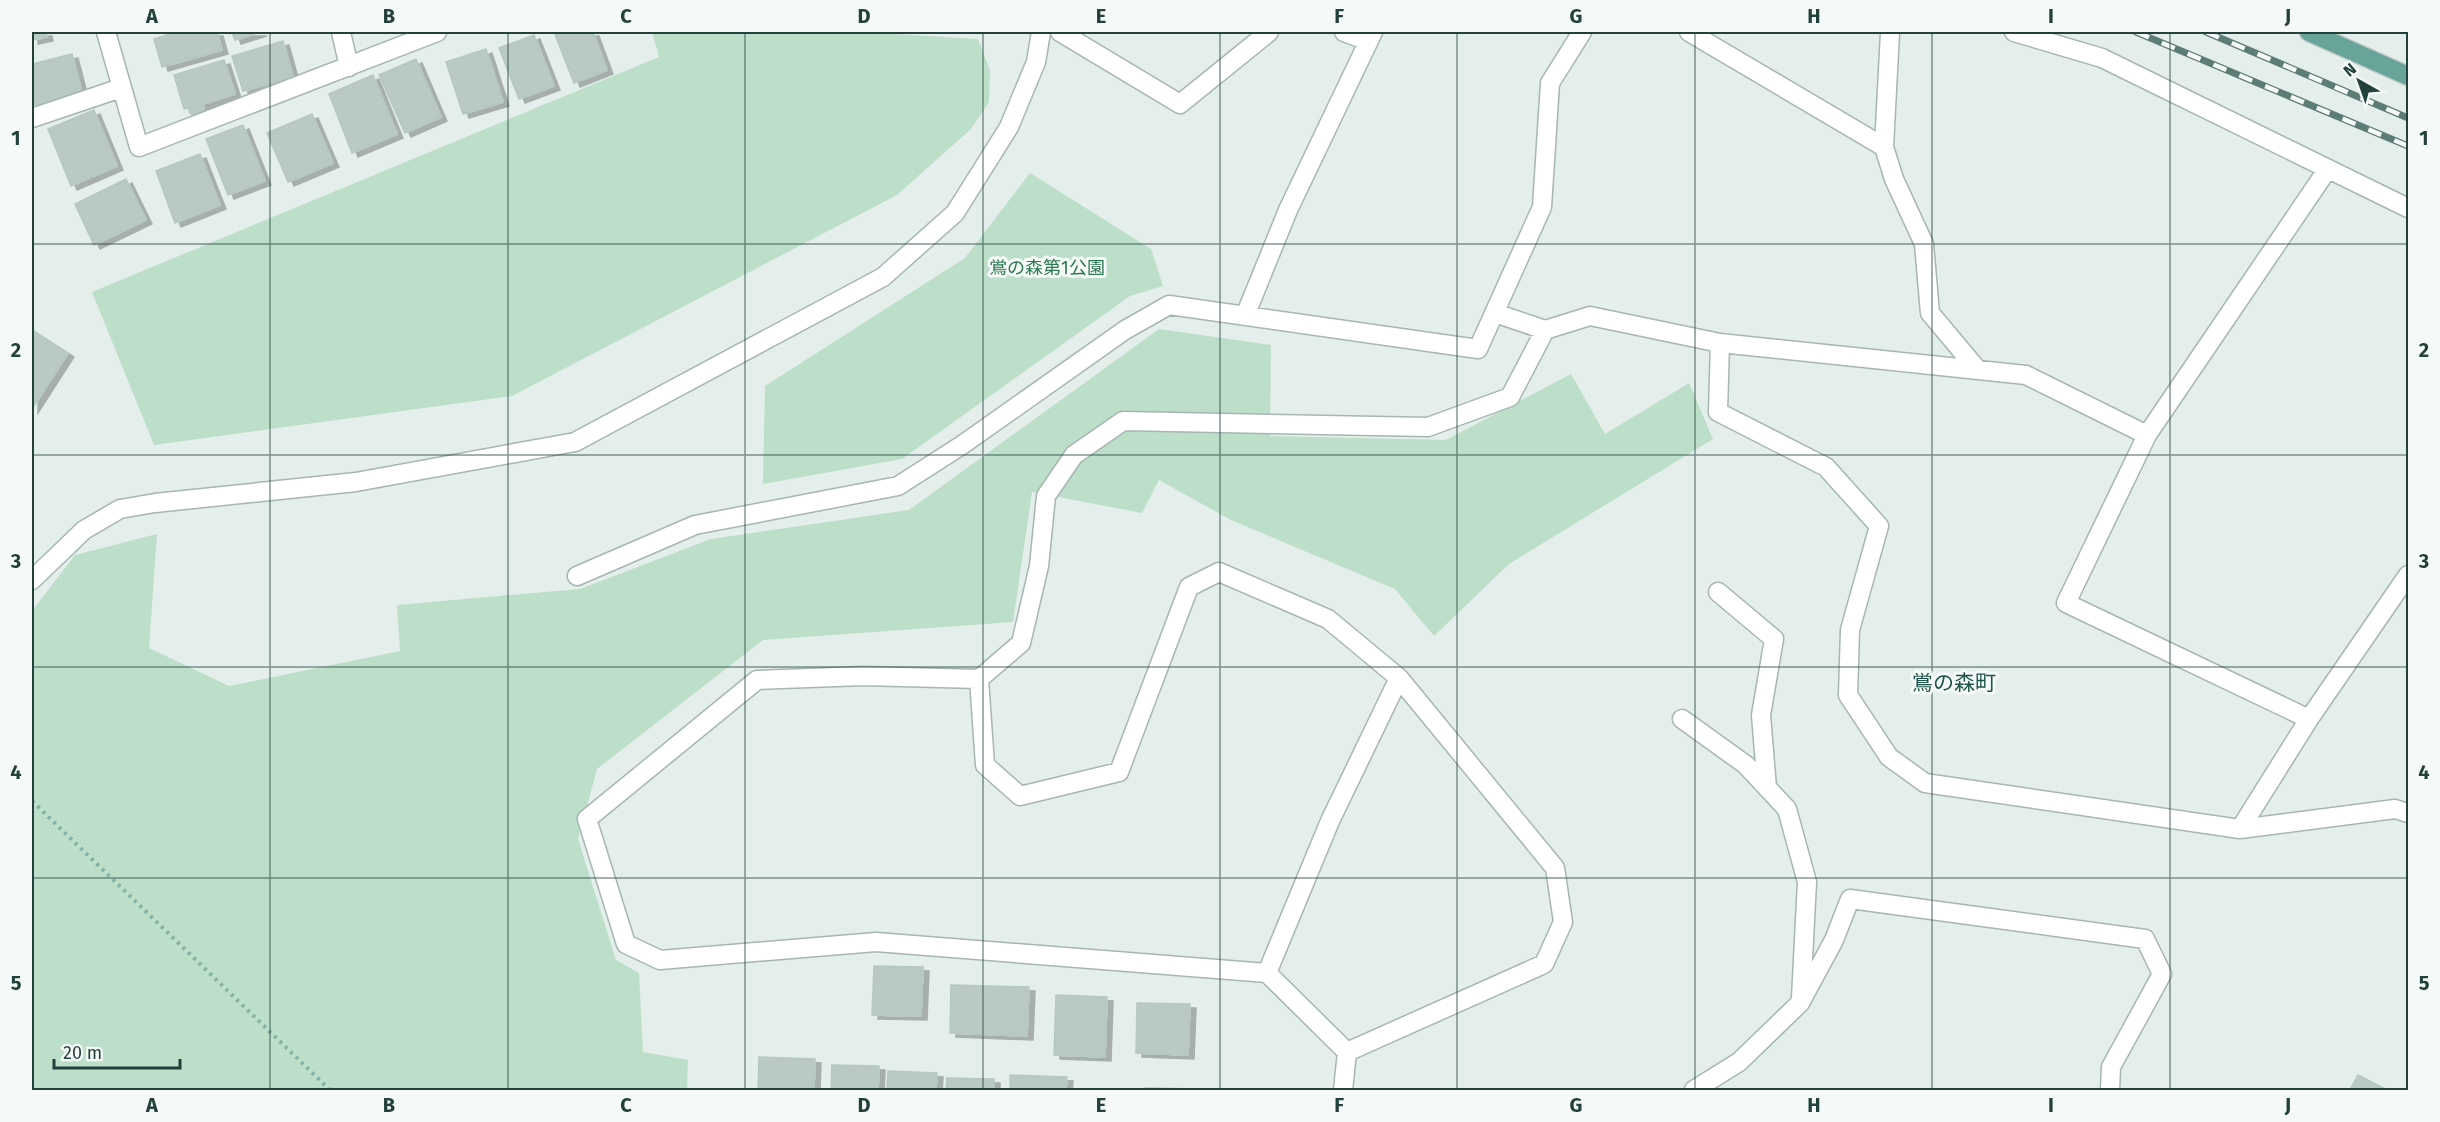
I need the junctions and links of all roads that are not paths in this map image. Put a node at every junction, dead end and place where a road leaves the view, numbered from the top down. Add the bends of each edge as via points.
1 (106, 32) edge
2 (341, 32) edge
3 (438, 32) edge
4 (1041, 32) edge
5 (1060, 32) edge
6 (1269, 32) edge
7 (1344, 32) edge
8 (1582, 32) edge
9 (1689, 32) edge
10 (1890, 32) edge
11 (2014, 32) edge
12 (2309, 32) edge
13 (1370, 36) edge
14 (349, 67) junction
15 (2409, 76) edge
16 (121, 88) junction
17 (32, 118) edge
18 (1884, 147) junction
19 (2327, 170) junction
20 (2409, 208) edge
21 (1495, 313) junction
22 (1245, 316) junction
23 (1545, 330) junction
24 (1720, 343) junction
25 (1977, 369) junction
26 (2147, 435) junction
27 (2409, 575) edge
28 (577, 576) dead end
29 (32, 580) edge
30 (1718, 592) dead end
31 (1398, 678) junction
32 (979, 679) junction
33 (1682, 719) dead end
34 (2309, 719) junction
35 (1767, 788) junction
36 (2409, 813) edge
37 (2240, 829) junction
38 (1267, 973) junction
39 (1800, 1003) junction
40 (1347, 1052) junction
41 (1343, 1090) edge
42 (1694, 1090) edge
43 (2109, 1090) edge

1 - 16 street
2 - 14 street
3 - 14 street
4 - 29 street via 1036,62 1009,127 956,213 883,277 575,442 356,482 120,509 84,531
5 - 6 street via 1180,104
7 - 13 street
8 - 21 street via 1550,83 1542,207
9 - 18 street
10 - 18 street
11 - 19 street via 2102,58
12 - 15 main road
13 - 22 street via 1288,210
14 - 16 street via 140,147
16 - 17 street
18 - 25 street via 1924,244 1930,313
19 - 20 street
19 - 26 street
21 - 22 street via 1478,349
21 - 23 street
22 - 28 street via 1169,305 1125,330 898,486 695,525
23 - 24 street via 1590,316
23 - 32 street via 1510,396 1428,427 1123,421 1074,455 1046,496 1039,566 1021,643
24 - 25 street
24 - 37 street via 1718,412 1826,467 1879,526 1850,630 1848,695 1889,758 1925,783
25 - 26 street via 2026,375
26 - 34 street via 2066,603
27 - 34 street
30 - 35 street via 1774,639 1761,715
31 - 32 street via 1328,619 1219,572 1189,587 1119,772 1020,796 985,765
31 - 38 street via 1330,821
31 - 40 street via 1555,868 1563,922 1544,964
32 - 38 street via 863,676 757,680 587,819 626,944 660,960 876,942
33 - 35 street via 1746,765
34 - 37 street
35 - 39 street via 1787,809 1807,882
36 - 37 street via 2395,808
38 - 40 street
39 - 42 street via 1739,1062
39 - 43 street via 1834,940 1850,899 2145,939 2162,974 2111,1066
40 - 41 street

